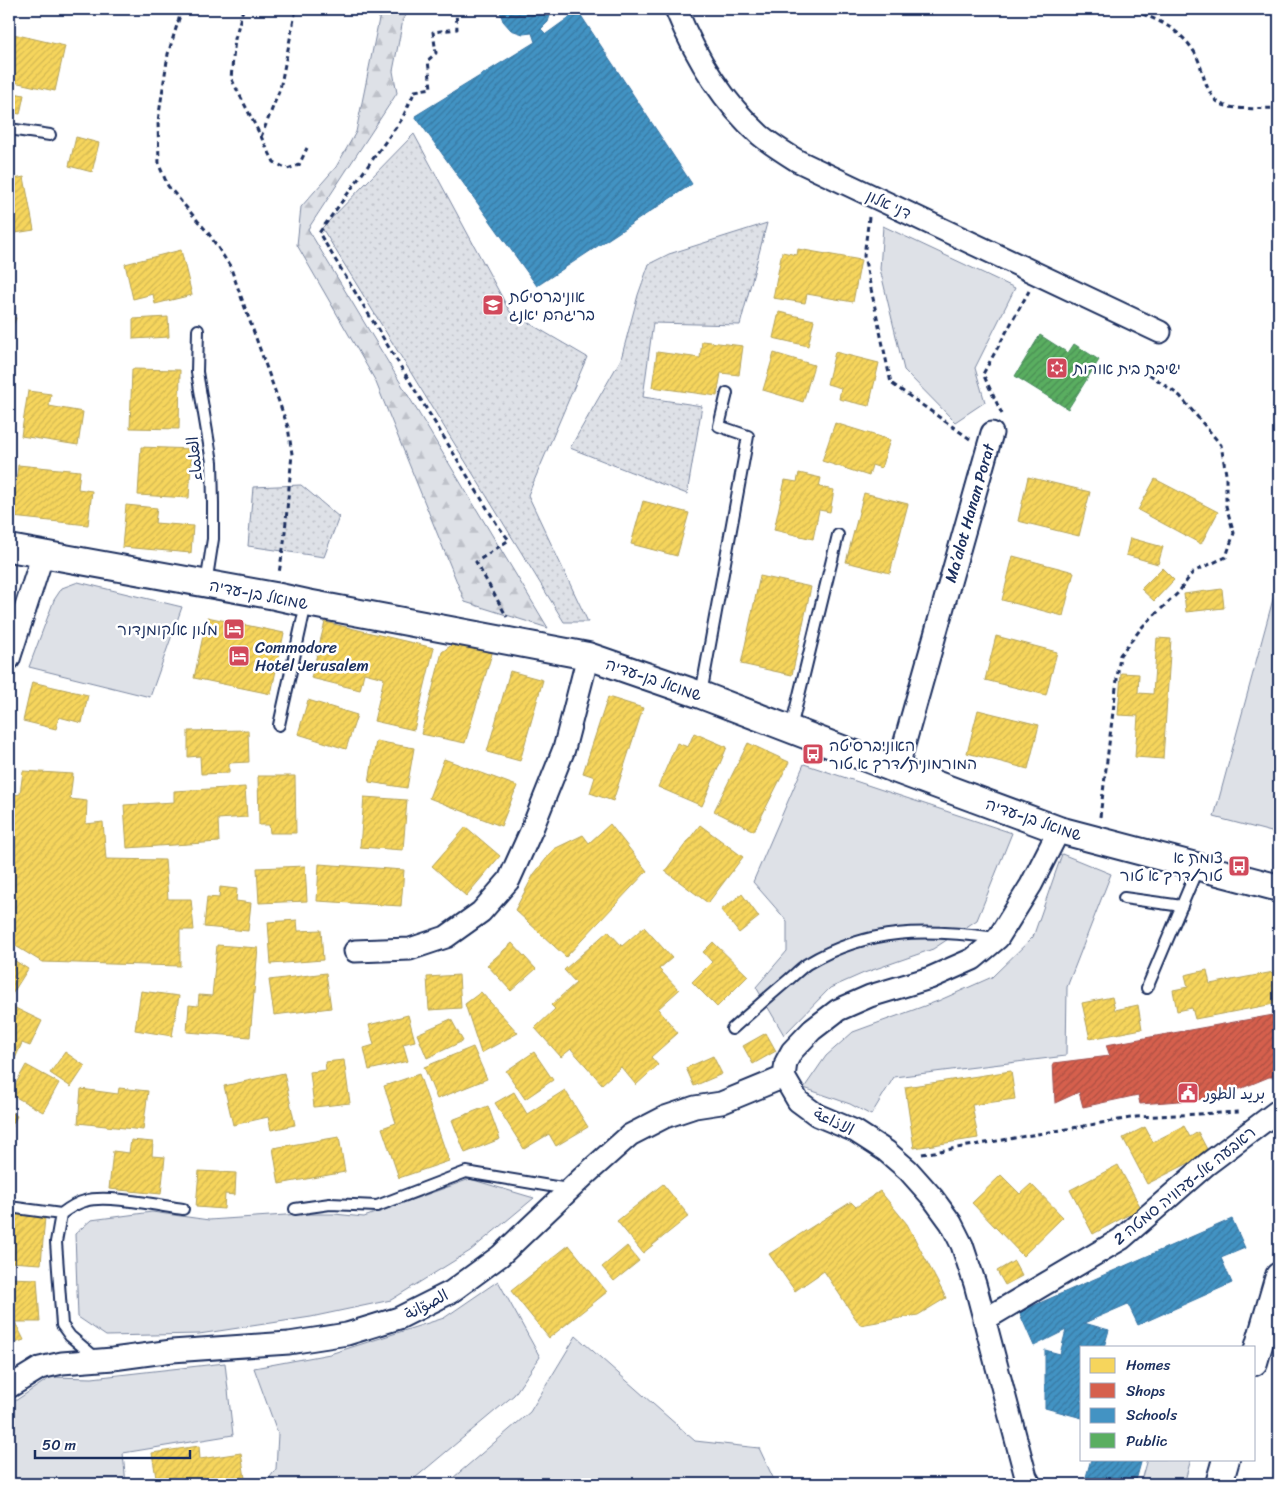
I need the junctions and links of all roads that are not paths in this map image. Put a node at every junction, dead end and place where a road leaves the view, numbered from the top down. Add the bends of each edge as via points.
1 (676, 9) edge
2 (9, 128) edge
3 (50, 135) dead end
4 (198, 330) dead end
5 (1160, 332) dead end
6 (727, 394) dead end
7 (989, 442) road end
8 (838, 534) dead end
9 (9, 548) edge
10 (43, 554) junction
11 (206, 584) junction
12 (307, 603) junction
13 (588, 656) junction
14 (9, 659) edge
15 (701, 695) junction
16 (279, 725) dead end
17 (791, 729) junction
18 (897, 770) junction
19 (1059, 830) junction
20 (1198, 868) junction
21 (1279, 888) edge
22 (1124, 898) dead end
23 (1182, 906) junction
24 (998, 938) junction
25 (355, 951) dead end
26 (1148, 988) dead end
27 (732, 1029) dead end
28 (784, 1077) junction
29 (1278, 1110) edge
30 (570, 1190) junction
31 (9, 1207) edge
32 (183, 1209) dead end
33 (295, 1209) dead end
34 (61, 1214) junction
35 (1279, 1276) edge
36 (984, 1320) junction
37 (1256, 1355) edge
38 (98, 1360) junction
39 (9, 1387) edge
40 (1226, 1460) edge
41 (1030, 1484) edge
42 (1219, 1484) edge

1 - 5 street, דני אלון via 699,58 718,88 760,135 798,162
2 - 3 lane
4 - 11 lane, العلماء via 197,372 213,487 213,539
6 - 15 lane via 720,426 748,436
7 - 18 street, Ma’alot Hanan Porat
8 - 17 lane
9 - 10 street, שמואל בן-עדיה
10 - 11 street, שמואל בן-עדיה
10 - 14 street
11 - 12 street, שמואל בן-עדיה
12 - 13 street, שמואל בן-עדיה
12 - 16 lane
13 - 15 street, שמואל בן-עדיה
13 - 25 street via 564,749 509,880 480,912 446,937 410,949
15 - 17 street, שמואל בן-עדיה
17 - 18 street, שמואל בן-עדיה
18 - 19 street, שמואל בן-עדיה
19 - 20 street, שמואל בן-עדיה
19 - 24 street via 1031,885
20 - 21 street, שמואל בן-עדיה
20 - 23 lane
22 - 23 lane
23 - 26 lane
24 - 27 lane via 916,932 883,935 846,945 806,965
24 - 28 street via 973,959 930,978 870,996 838,1010 792,1051
28 - 30 street, الصوّانة via 721,1102 665,1117 630,1136
28 - 36 street, الاذاعة via 798,1101 817,1115 855,1131 886,1151 932,1197 962,1245
29 - 36 street, ראבעה אל-עדוויה סמטה 2 via 1206,1165 1120,1240
30 - 33 lane via 466,1172 377,1206 330,1204
30 - 38 street, الصوّانة via 500,1256 451,1292 399,1318 347,1334 289,1344 172,1351
31 - 34 lane
32 - 34 lane via 114,1200 87,1200
34 - 38 lane via 56,1242 62,1325
35 - 37 street
36 - 41 street, الاذاعة
38 - 39 street, الصوّانة via 40,1368
40 - 42 street

